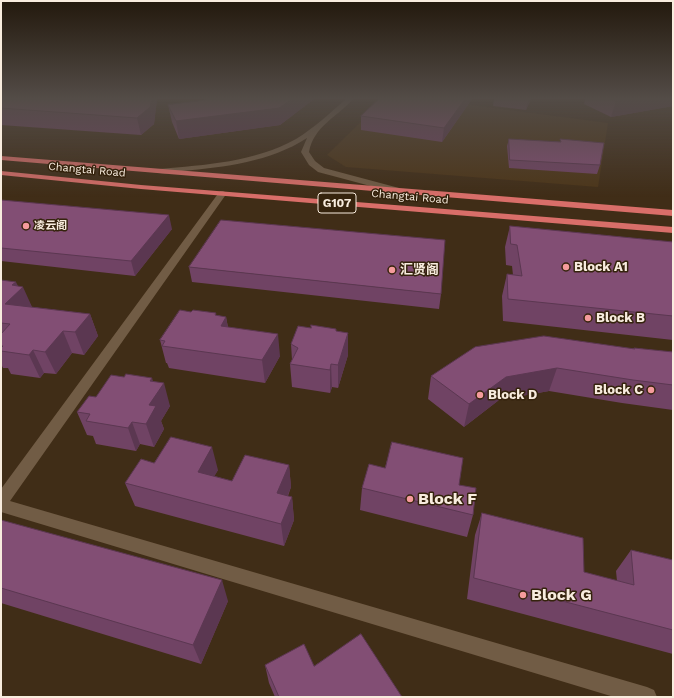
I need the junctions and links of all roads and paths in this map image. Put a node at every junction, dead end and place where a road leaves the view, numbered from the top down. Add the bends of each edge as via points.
1 (311, 132) edge
2 (313, 132) edge
3 (1, 158) edge
4 (159, 171) junction
5 (1, 173) edge
6 (399, 191) junction
7 (223, 193) junction
8 (673, 213) edge
9 (673, 230) edge
10 (1, 501) edge
11 (1, 505) edge
12 (647, 697) edge

1 - 4 street via 282,148 247,160
2 - 6 street via 306,143 305,152 312,163 321,170
3 - 4 highway, Changtai Road / G107
4 - 6 highway, Changtai Road / G107
5 - 7 highway, Changtai Road / G107
6 - 8 highway, Changtai Road / G107
7 - 9 highway, Changtai Road / G107
7 - 10 street
11 - 12 street

